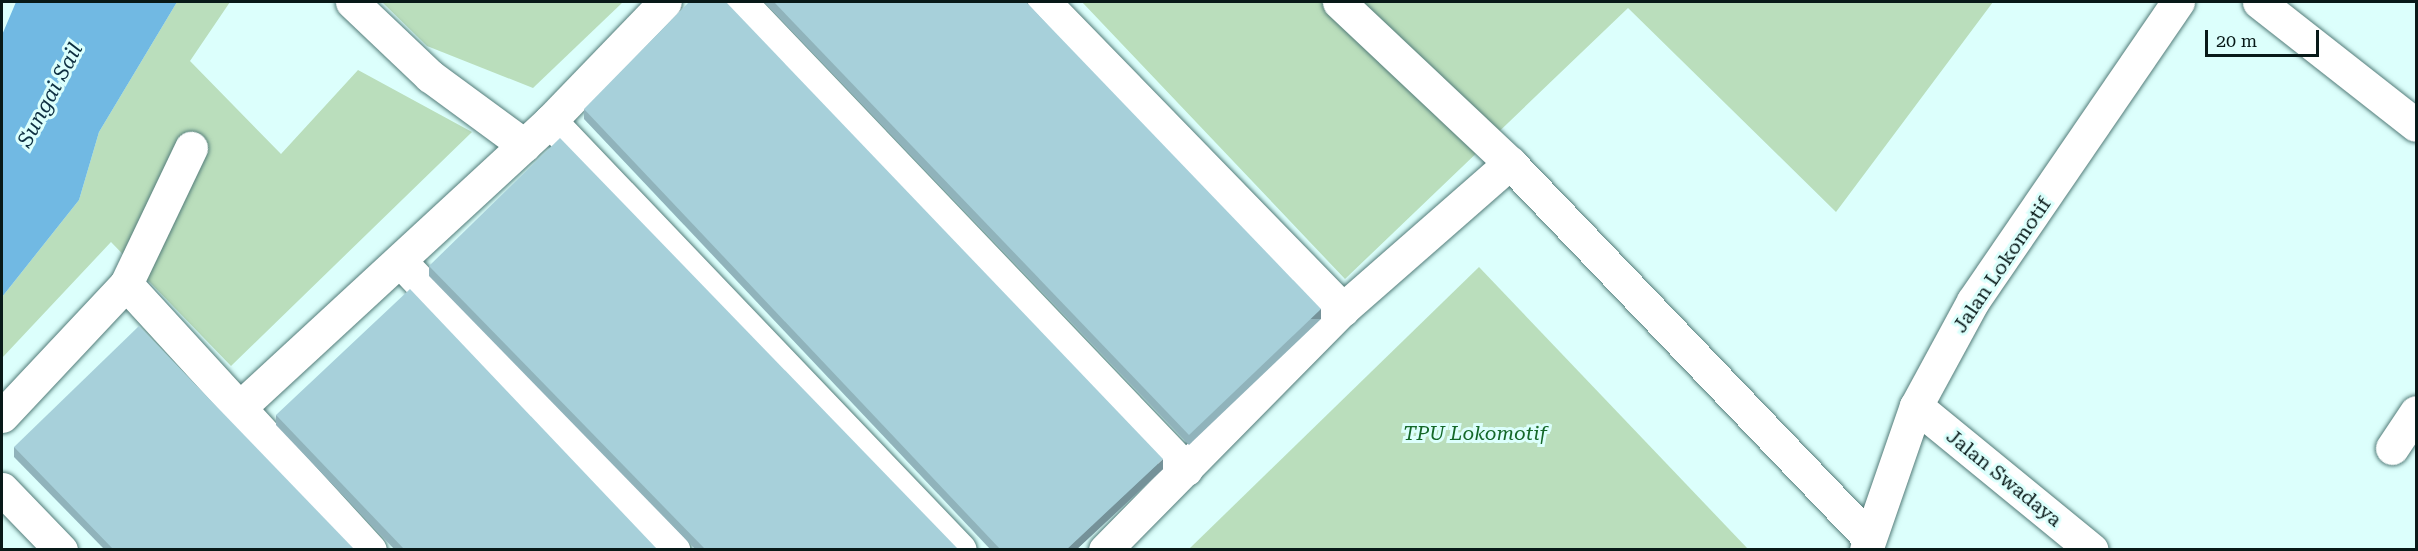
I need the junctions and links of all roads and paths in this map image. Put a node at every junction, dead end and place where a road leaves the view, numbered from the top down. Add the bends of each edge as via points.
1 (351, 2) edge
2 (664, 2) edge
3 (740, 2) edge
4 (1044, 2) edge
5 (1339, 2) edge
6 (2178, 2) edge
7 (2259, 2) edge
8 (550, 121) junction
9 (2416, 125) edge
10 (524, 145) junction
11 (191, 148) dead end
12 (1510, 163) junction
13 (400, 261) junction
14 (126, 284) junction
15 (1343, 309) junction
16 (1916, 406) junction
17 (237, 410) junction
18 (2416, 412) edge
19 (2, 416) edge
20 (2392, 448) dead end
21 (1185, 469) junction
22 (2, 489) edge
23 (1868, 544) edge
24 (61, 549) edge
25 (370, 549) edge
26 (674, 549) edge
27 (960, 549) edge
28 (1105, 549) edge
29 (2091, 549) edge

1 - 10 street via 430,75
2 - 8 street
3 - 21 street
4 - 15 street
5 - 12 street
6 - 16 street, Jalan Lokomotif via 1973,301
7 - 9 street
8 - 10 street
8 - 27 street
10 - 13 street
11 - 14 street
12 - 15 street
12 - 23 street
13 - 17 street
13 - 26 street
14 - 17 street
14 - 19 street
15 - 21 street
16 - 23 street, Jalan Lokomotif
16 - 29 street, Jalan Swadaya
17 - 25 street
18 - 20 street
21 - 28 street
22 - 24 street

